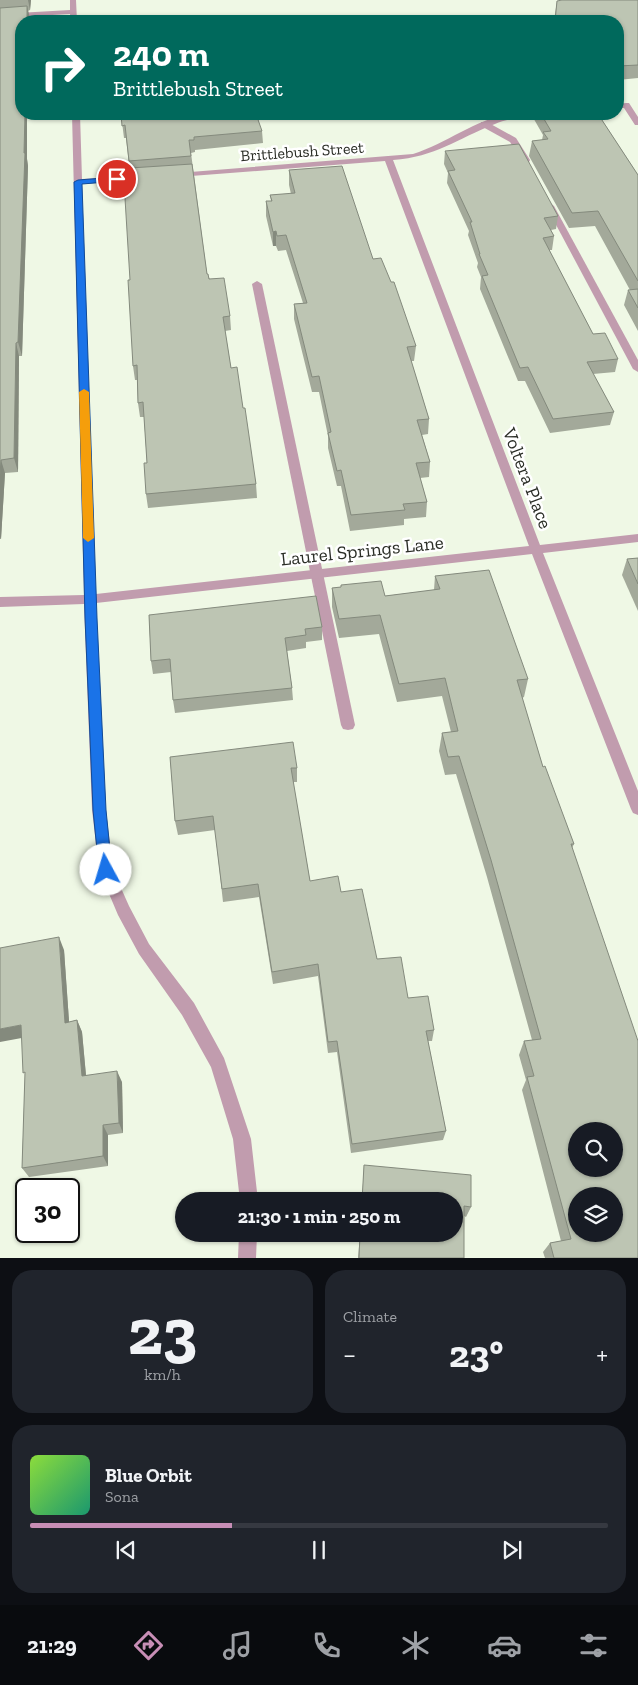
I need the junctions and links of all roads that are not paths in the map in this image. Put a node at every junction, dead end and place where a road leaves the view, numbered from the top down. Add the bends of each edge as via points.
1 (74, 0) edge
2 (74, 12) joint
3 (15, 15) edge
4 (18, 15) edge
5 (0, 16) edge
6 (624, 108) edge
7 (76, 120) edge
8 (498, 120) edge
9 (638, 123) edge
10 (484, 124) junction
11 (388, 159) junction
12 (530, 168) edge
13 (156, 176) edge
14 (165, 176) edge
15 (78, 182) junction
16 (546, 198) edge
17 (257, 284) dead end
18 (638, 369) edge
19 (638, 538) edge
20 (536, 549) junction
21 (318, 574) junction
22 (90, 599) junction
23 (0, 602) edge
24 (348, 725) dead end
25 (638, 809) edge
26 (248, 1192) edge
27 (248, 1242) edge
28 (247, 1258) edge

1 - 2 street
2 - 4 street
3 - 5 street
6 - 9 street
7 - 15 street
8 - 10 street, Brittlebush Street
10 - 11 street, Brittlebush Street via 435,150
10 - 12 street via 513,140
11 - 14 street, Brittlebush Street
11 - 20 street, Voltera Place
13 - 15 street
15 - 22 street
16 - 18 street
17 - 21 street
19 - 20 street, Laurel Springs Lane
20 - 21 street, Laurel Springs Lane
20 - 25 street, Voltera Place
21 - 22 street, Laurel Springs Lane
21 - 24 street
22 - 23 street, Laurel Springs Lane
22 - 26 street via 106,870 144,949 188,1009 218,1064 242,1139
27 - 28 street

